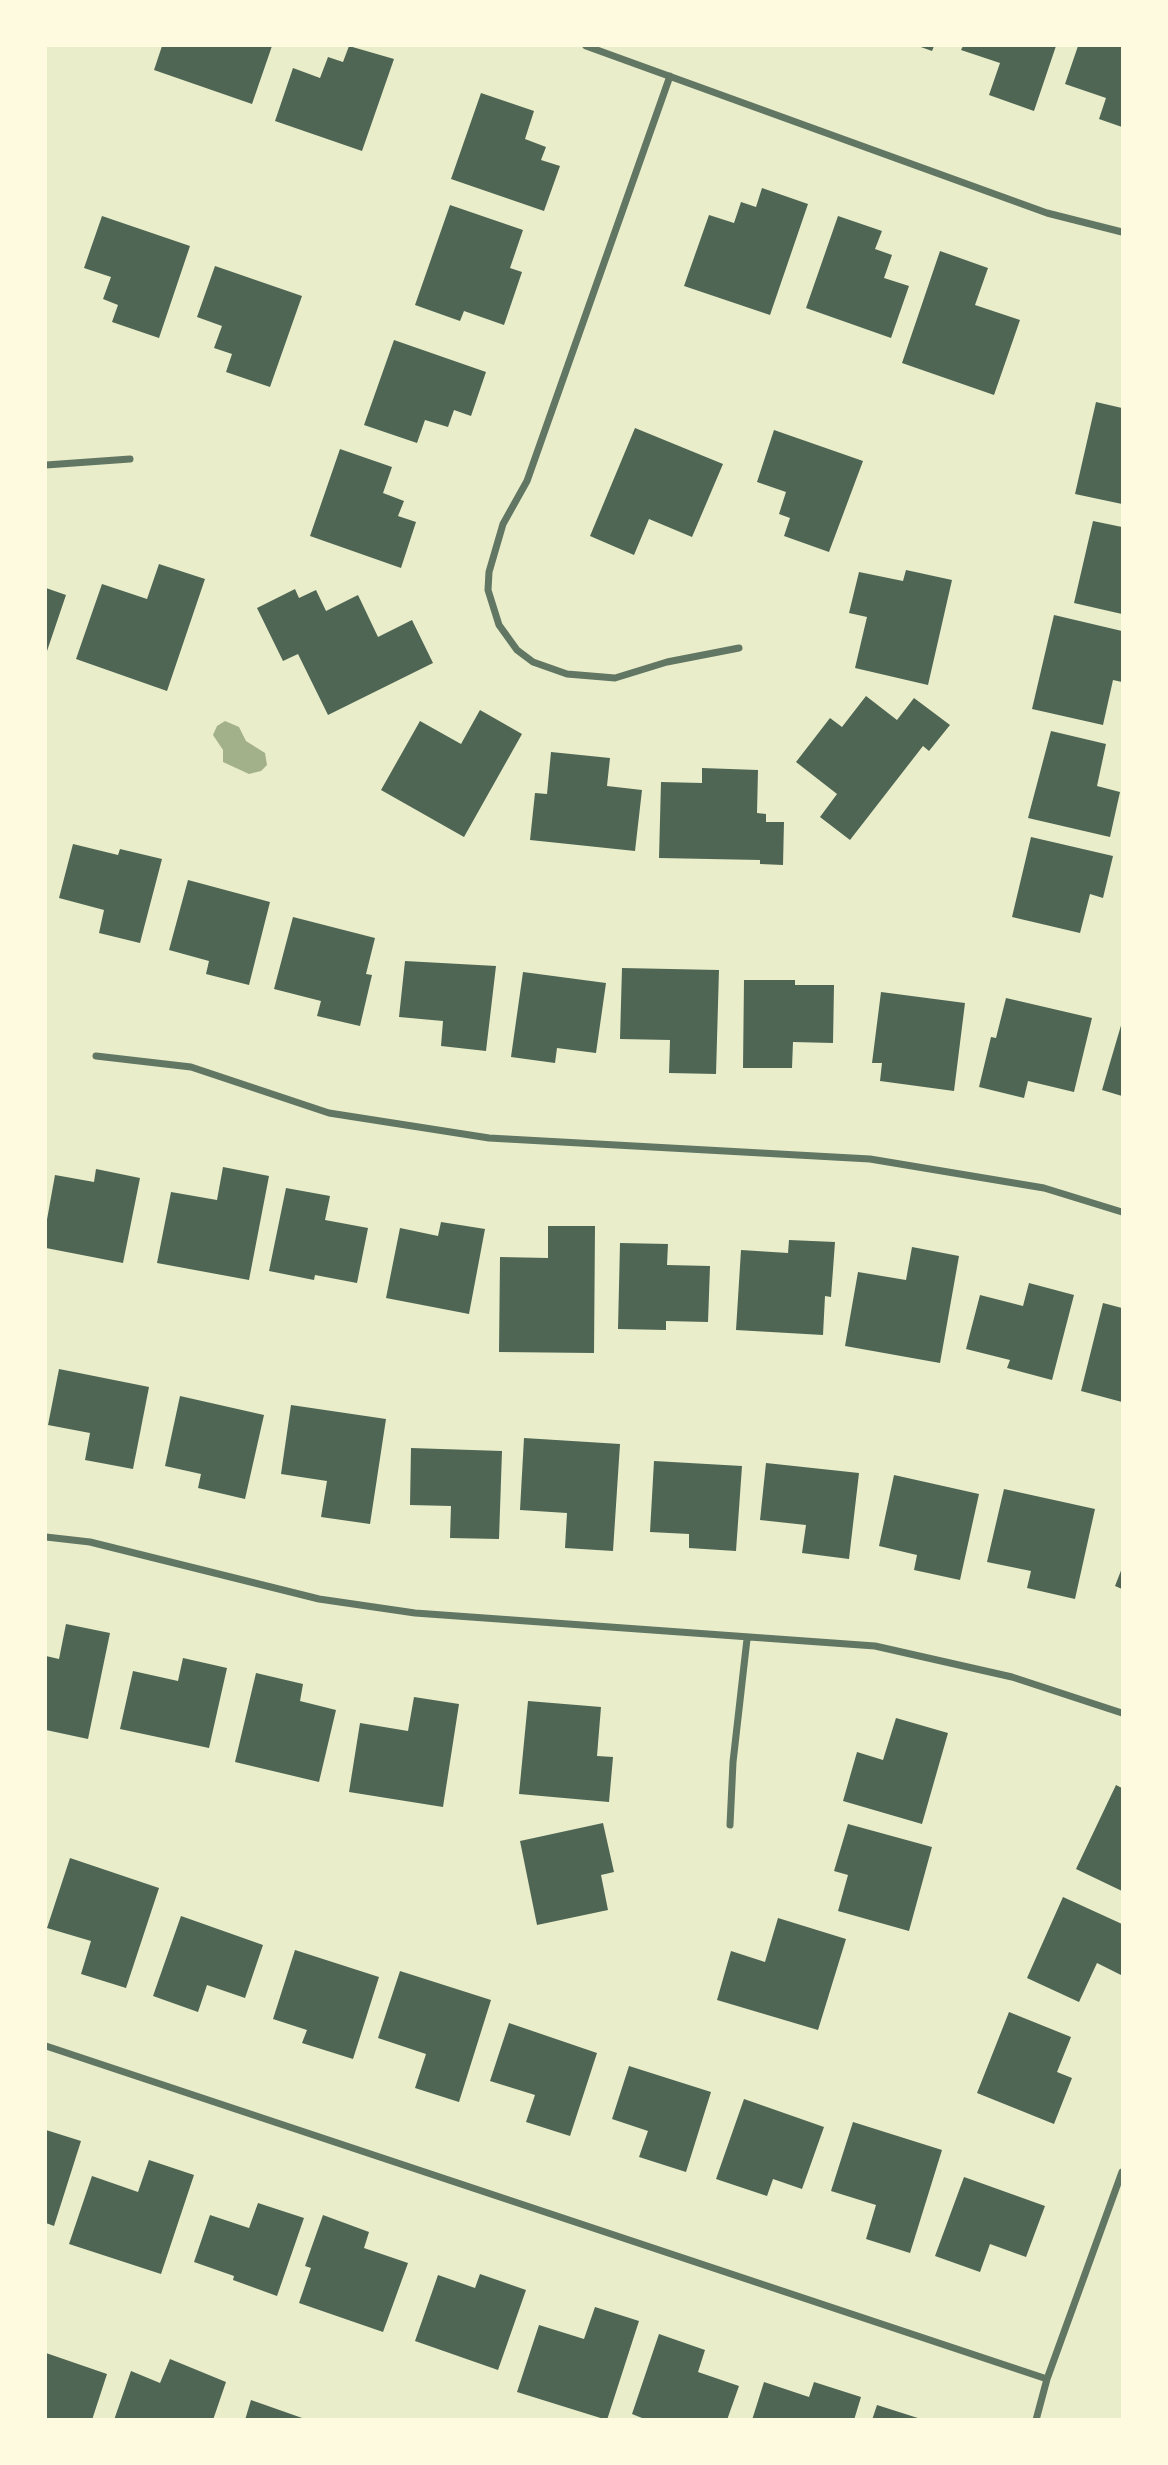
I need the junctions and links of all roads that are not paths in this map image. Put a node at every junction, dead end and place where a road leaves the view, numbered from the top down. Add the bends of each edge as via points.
1 (586, 46) edge
2 (670, 76) junction
3 (1122, 232) edge
4 (130, 459) dead end
5 (46, 465) edge
6 (739, 648) dead end
7 (96, 1056) dead end
8 (1122, 1212) edge
9 (46, 1537) edge
10 (747, 1639) junction
11 (1122, 1713) edge
12 (730, 1825) dead end
13 (46, 2046) edge
14 (1122, 2172) edge
15 (1047, 2379) junction
16 (1036, 2420) edge

1 - 2 street
2 - 3 street via 1046,213
2 - 6 street via 527,481 503,524 488,590 499,625 517,650 533,662 567,674 615,678
4 - 5 street
7 - 8 street via 191,1067 329,1113 489,1138 870,1159 1044,1188
9 - 10 street via 90,1542 319,1599 402,1611
10 - 11 street via 875,1646 1012,1677
10 - 12 street
13 - 15 street
14 - 15 street
15 - 16 street

